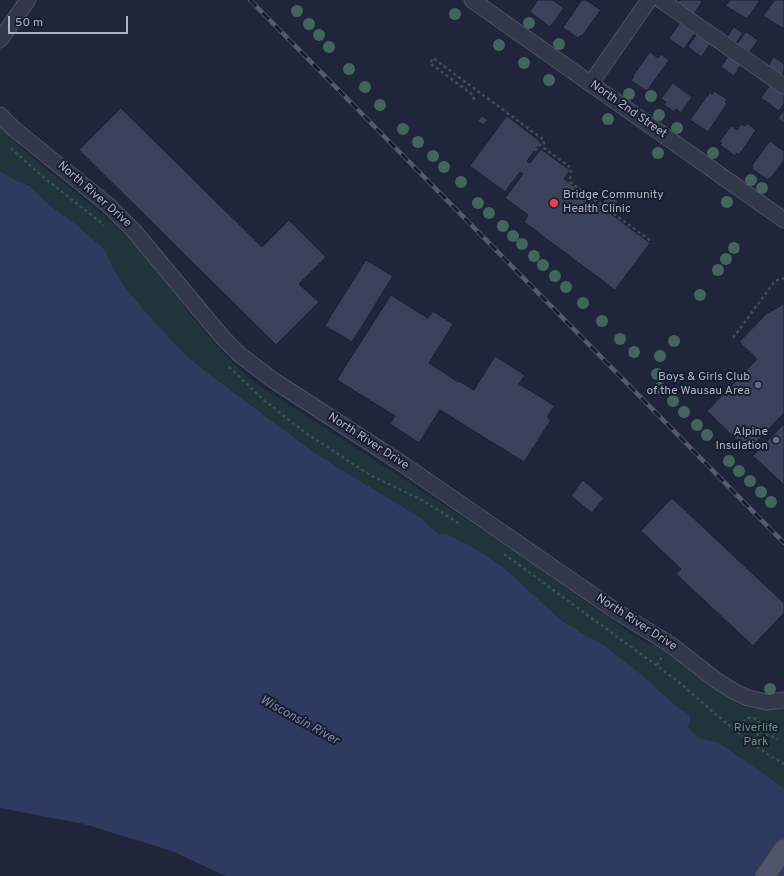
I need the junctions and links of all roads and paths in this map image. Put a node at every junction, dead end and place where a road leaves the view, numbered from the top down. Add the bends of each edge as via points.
1 (28, 0) edge
2 (472, 0) edge
3 (649, 0) edge
4 (661, 0) edge
5 (0, 40) edge
6 (591, 83) junction
7 (784, 86) edge
8 (474, 100) dead end
9 (0, 115) edge
10 (544, 140) junction
11 (535, 151) dead end
12 (567, 174) dead end
13 (570, 177) junction
14 (782, 215) edge
15 (651, 241) dead end
16 (784, 278) edge
17 (733, 338) dead end
18 (784, 700) edge
19 (735, 731) dead end
20 (760, 732) junction
21 (778, 739) dead end
22 (753, 744) dead end
23 (784, 849) edge
24 (765, 876) edge

1 - 5 street
2 - 6 street, North 2nd Street
3 - 6 street
4 - 7 street
6 - 14 street, North 2nd Street
8 - 10 path via 473,95 430,63 433,58
9 - 18 street, North River Drive via 14,130 124,220 223,338 240,355 268,376 404,465 616,611 671,645 735,692 767,702
10 - 11 path
10 - 13 path via 544,148 571,168
12 - 13 path
13 - 15 path via 570,182
16 - 17 path via 775,281
19 - 20 path via 744,720 752,718 758,722
20 - 21 path
20 - 22 path
23 - 24 main road

